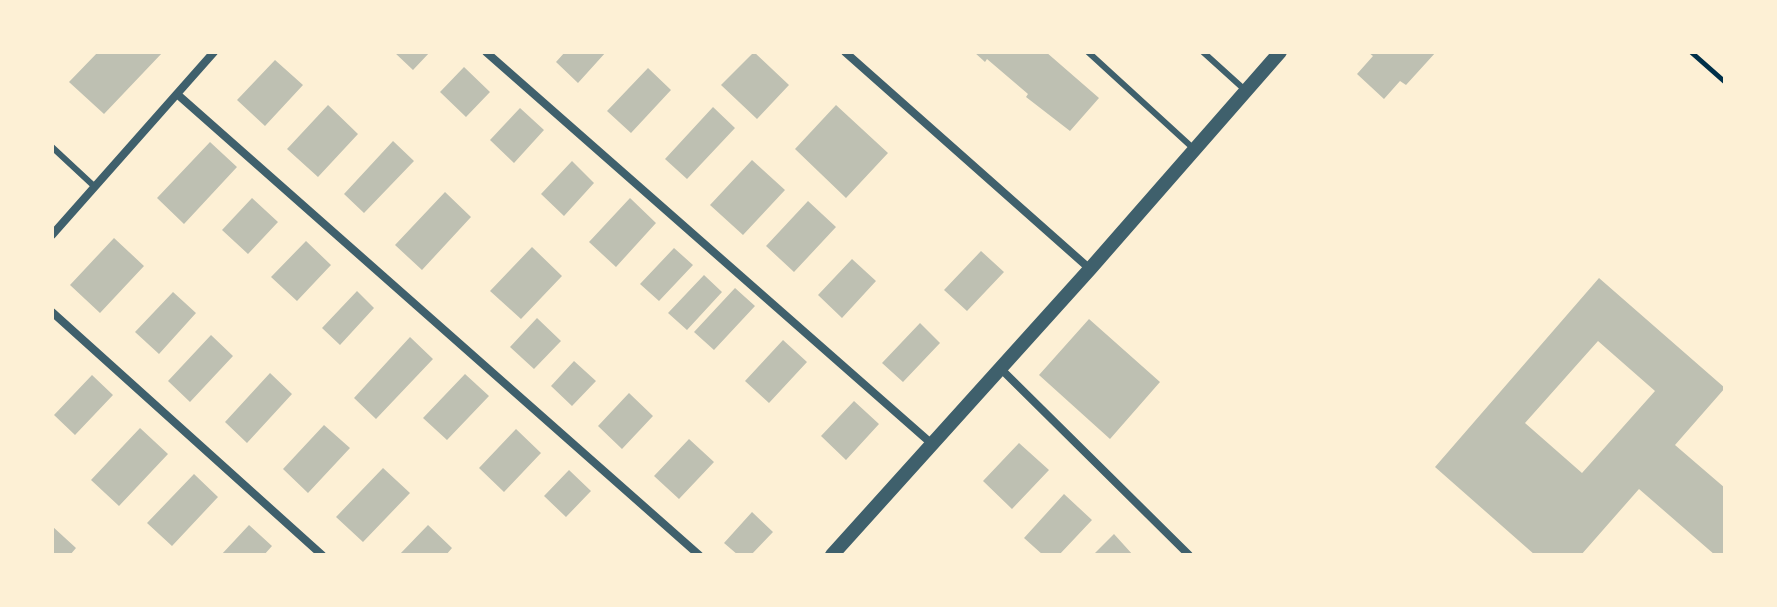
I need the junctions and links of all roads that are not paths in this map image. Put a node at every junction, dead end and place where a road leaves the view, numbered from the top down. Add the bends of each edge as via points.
1 (214, 52) edge
2 (486, 52) edge
3 (845, 52) edge
4 (1088, 52) edge
5 (1203, 52) edge
6 (1280, 52) edge
7 (1245, 90) junction
8 (177, 94) junction
9 (52, 147) edge
10 (1194, 149) junction
11 (95, 187) junction
12 (52, 235) edge
13 (1090, 269) junction
14 (52, 312) edge
15 (1000, 368) junction
16 (932, 444) junction
17 (322, 555) edge
18 (699, 555) edge
19 (832, 555) edge
20 (1189, 555) edge

1 - 8 street
2 - 16 street
3 - 13 street
4 - 10 lane
5 - 7 lane
6 - 7 street
7 - 10 street
8 - 11 street
8 - 18 street
9 - 11 lane
10 - 13 street
11 - 12 street
13 - 15 street
14 - 17 street
15 - 16 street
15 - 20 street
16 - 19 street

